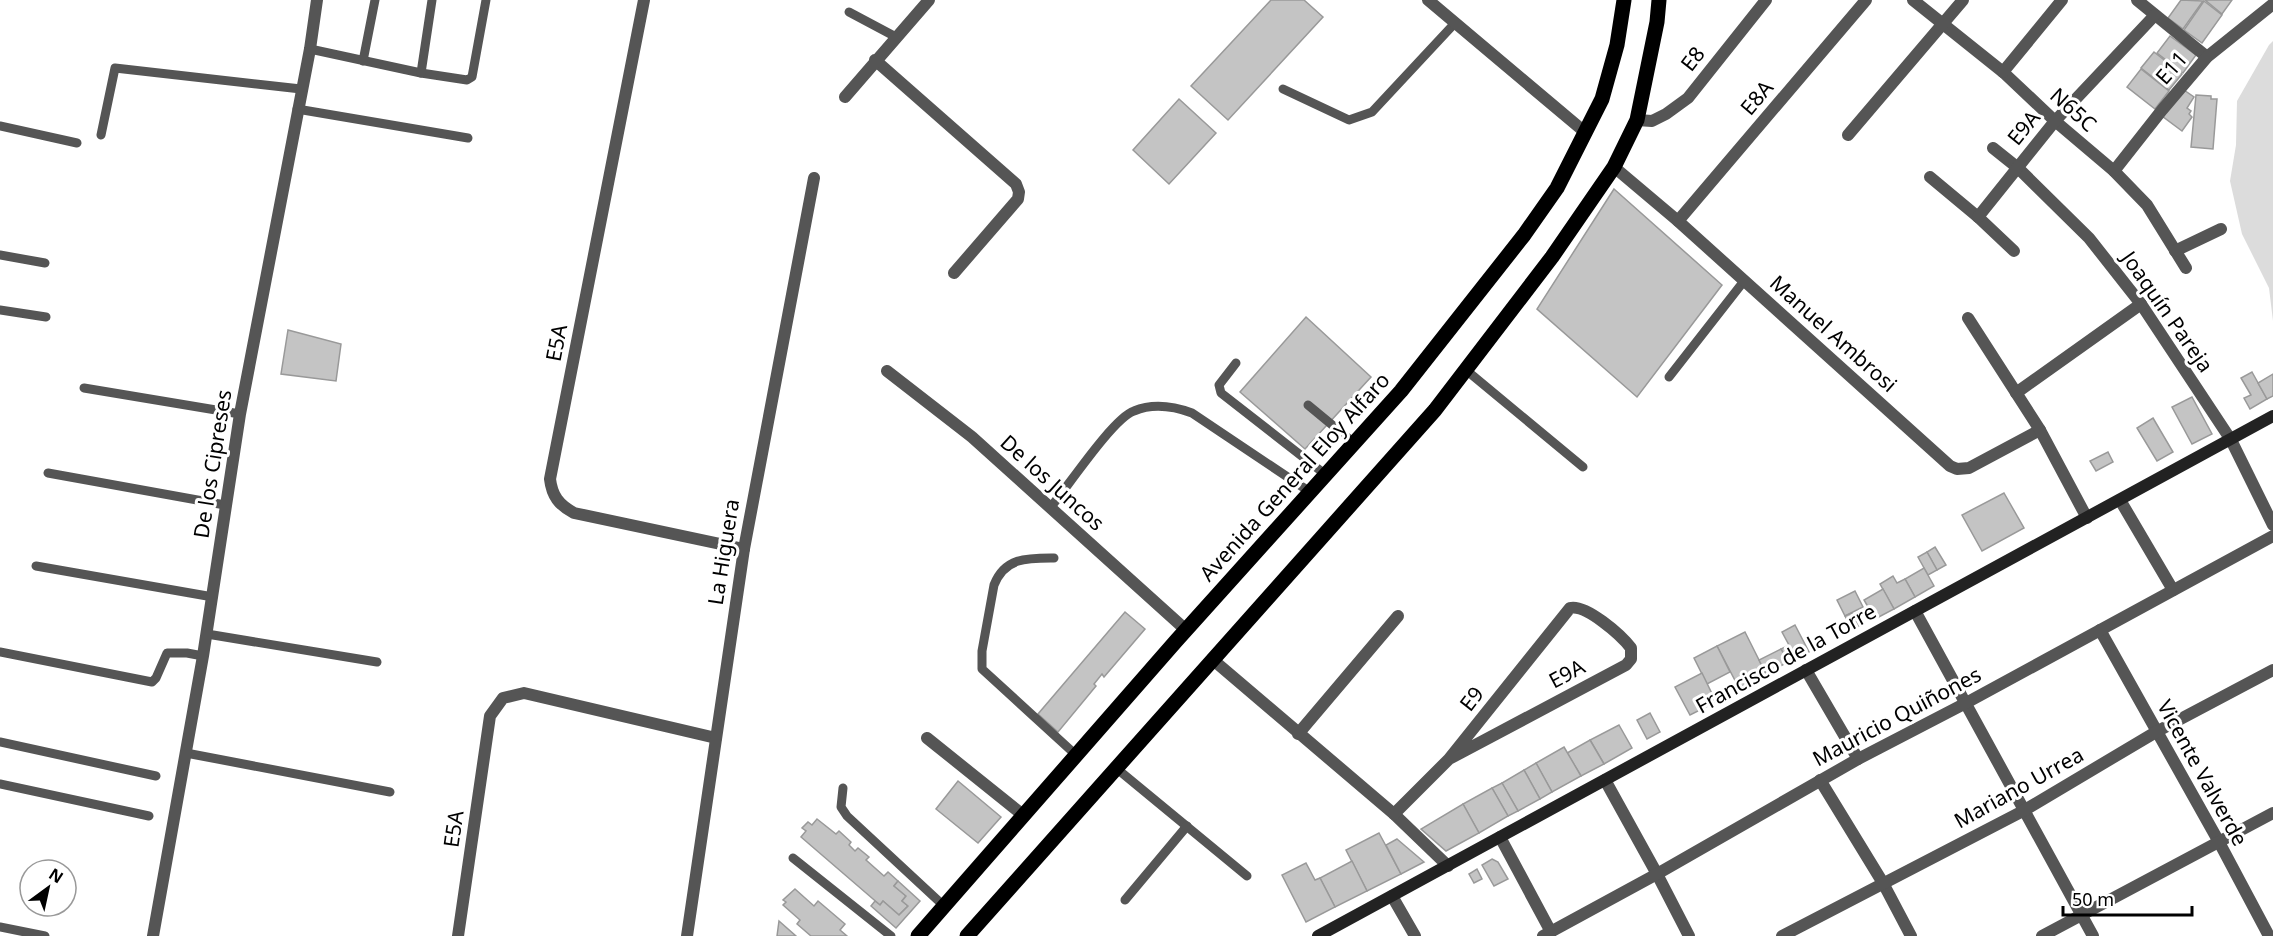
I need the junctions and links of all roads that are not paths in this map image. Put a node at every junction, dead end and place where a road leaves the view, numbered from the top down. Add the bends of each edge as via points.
1 (316, 0) edge
2 (375, 0) edge
3 (432, 0) edge
4 (486, 0) edge
5 (644, 0) edge
6 (929, 0) edge
7 (1428, 0) edge
8 (1624, 0) edge
9 (1659, 0) edge
10 (1766, 0) edge
11 (1866, 0) edge
12 (1913, 0) edge
13 (1963, 0) edge
14 (2062, 0) edge
15 (2138, 0) edge
16 (2273, 4) edge
17 (849, 12) dead end
18 (2155, 15) junction
19 (1455, 23) junction
20 (1941, 23) junction
21 (896, 37) junction
22 (310, 49) junction
23 (2206, 57) junction
24 (875, 60) junction
25 (363, 61) junction
26 (2003, 72) junction
27 (421, 73) junction
28 (301, 89) junction
29 (1283, 89) dead end
30 (846, 97) dead end
31 (297, 109) junction
32 (1637, 120) junction
33 (2055, 121) junction
34 (0, 126) edge
35 (1586, 133) junction
36 (101, 135) dead end
37 (1848, 135) dead end
38 (468, 138) dead end
39 (76, 143) dead end
40 (1993, 148) dead end
41 (1614, 167) junction
42 (2018, 168) junction
43 (2114, 171) junction
44 (1930, 177) dead end
45 (814, 178) dead end
46 (1978, 217) junction
47 (1678, 221) junction
48 (2221, 229) dead end
49 (2175, 251) junction
50 (2014, 252) dead end
51 (0, 255) edge
52 (45, 263) dead end
53 (2186, 268) dead end
54 (954, 273) dead end
55 (1744, 281) junction
56 (2141, 304) junction
57 (0, 310) edge
58 (46, 317) dead end
59 (1968, 318) dead end
60 (1236, 363) dead end
61 (1466, 370) junction
62 (887, 371) dead end
63 (1669, 377) dead end
64 (84, 388) dead end
65 (2016, 393) junction
66 (1308, 405) dead end
67 (240, 414) junction
68 (2273, 416) edge
69 (2040, 430) junction
70 (2231, 440) junction
71 (1354, 443) junction
72 (1583, 467) dead end
73 (48, 473) dead end
74 (1326, 475) junction
75 (1310, 492) junction
76 (2120, 500) junction
77 (225, 505) junction
78 (1050, 508) junction
79 (2087, 518) junction
80 (2273, 525) edge
81 (2273, 536) edge
82 (744, 549) junction
83 (1054, 558) dead end
84 (36, 566) dead end
85 (2174, 590) junction
86 (213, 597) junction
87 (1576, 606) joint
88 (1915, 611) junction
89 (1398, 616) dead end
90 (1186, 630) junction
91 (2100, 630) junction
92 (207, 634) junction
93 (0, 652) edge
94 (203, 656) junction
95 (1212, 659) junction
96 (377, 662) dead end
97 (1806, 670) junction
98 (2273, 670) edge
99 (1966, 703) junction
100 (2156, 732) junction
101 (1298, 734) junction
102 (716, 738) junction
103 (927, 738) dead end
104 (0, 742) edge
105 (186, 753) junction
106 (1076, 755) junction
107 (1449, 759) junction
108 (1857, 759) junction
109 (1116, 768) junction
110 (156, 776) dead end
111 (1605, 780) junction
112 (1820, 780) junction
113 (0, 784) edge
114 (843, 788) dead end
115 (390, 792) dead end
116 (2023, 811) junction
117 (2273, 813) edge
118 (1394, 814) junction
119 (1023, 815) junction
120 (149, 816) dead end
121 (1187, 826) junction
122 (1500, 837) junction
123 (2219, 842) junction
124 (793, 858) dead end
125 (1448, 866) junction
126 (1657, 874) junction
127 (1247, 876) dead end
128 (1882, 884) junction
129 (1392, 896) junction
130 (1125, 900) dead end
131 (944, 906) junction
132 (2081, 915) junction
133 (0, 927) edge
134 (1547, 934) edge
135 (45, 936) edge
136 (153, 936) edge
137 (458, 936) edge
138 (687, 936) edge
139 (891, 936) edge
140 (918, 936) edge
141 (967, 936) edge
142 (1318, 936) edge
143 (1415, 936) edge
144 (1689, 936) edge
145 (1782, 936) edge
146 (1911, 936) edge
147 (2042, 936) edge
148 (2093, 936) edge
149 (2269, 936) edge

1 - 22 street, De los Cipreses
2 - 25 lane
3 - 27 lane
4 - 27 lane via 472,78
5 - 82 street, E5A via 551,489 556,499 574,513
6 - 21 street
7 - 19 street
8 - 35 main road, Avenida General Eloy Alfaro via 1602,99
9 - 32 main road
10 - 32 street, E8 via 1688,98 1652,121
11 - 47 street, E8A
12 - 20 street, N65C
13 - 20 street
14 - 26 street
15 - 18 street
16 - 23 street, E11
17 - 21 lane
18 - 23 street
18 - 33 street, E9A
19 - 29 lane via 1372,112 1349,120
19 - 35 street
20 - 26 street, N65C
20 - 37 street
21 - 24 street
22 - 25 lane
22 - 28 street, De los Cipreses
23 - 43 street, E11
24 - 30 street
24 - 54 street via 1016,184 1019,192 1018,199
25 - 27 lane
26 - 33 street, N65C
28 - 31 street, De los Cipreses
28 - 36 lane via 115,68
31 - 38 lane
31 - 67 street, De los Cipreses
32 - 41 main road
33 - 42 street, E9A
33 - 43 street, N65C
34 - 39 lane
35 - 71 main road, Avenida General Eloy Alfaro via 1557,188 1524,235 1401,391
40 - 42 street, Joaquín Pareja
41 - 47 street, Manuel Ambrosi
41 - 61 main road
42 - 46 street, E9A
42 - 56 street, Joaquín Pareja via 2089,238
43 - 49 street, N65C via 2147,205
44 - 46 street
45 - 82 street, La Higuera
46 - 50 street
47 - 55 street, Manuel Ambrosi
48 - 49 street
49 - 53 street, N65C
51 - 52 lane
55 - 63 lane
55 - 69 street, Manuel Ambrosi via 1950,466 1969,468
56 - 65 street
56 - 70 street, Joaquín Pareja
57 - 58 lane
59 - 65 street
60 - 74 lane via 1220,385 1221,393
61 - 72 lane
61 - 95 main road via 1435,410
62 - 78 street, De los Juncos via 972,436
64 - 67 lane
65 - 69 street
66 - 71 lane
67 - 77 street, De los Cipreses
68 - 70 street, Francisco de la Torre
69 - 79 street
70 - 76 street, Francisco de la Torre
70 - 80 street, Joaquín Pareja
71 - 74 main road, Avenida General Eloy Alfaro
73 - 77 lane
74 - 75 main road, Avenida General Eloy Alfaro
75 - 78 lane via 1192,413 1174,406 1153,407 1132,411 1114,426
75 - 90 main road, Avenida General Eloy Alfaro
76 - 79 street, Francisco de la Torre
76 - 85 street
77 - 86 street, De los Cipreses
78 - 90 street, De los Juncos
79 - 88 street, Francisco de la Torre
81 - 85 street, Mauricio Quiñones
82 - 102 street, La Higuera
83 - 106 lane via 1024,558 998,576 982,651 982,669
84 - 86 lane
85 - 91 street, Mauricio Quiñones
86 - 92 street, De los Cipreses
87 - 107 street, E9 via 1565,612
87 - 107 street, E9A via 1590,612 1627,644 1632,653 1626,664
88 - 97 street, Francisco de la Torre
88 - 99 street
89 - 101 street
90 - 106 main road, Avenida General Eloy Alfaro
91 - 99 street, Mauricio Quiñones
91 - 100 street, Vicente Valverde
92 - 94 street, De los Cipreses
92 - 96 lane
93 - 94 lane via 152,682 167,653
94 - 105 street, De los Cipreses
95 - 101 street
95 - 109 main road
97 - 108 street
97 - 111 street, Francisco de la Torre
98 - 100 street, Mariano Urrea
99 - 108 street, Mauricio Quiñones
99 - 116 street
100 - 116 street, Mariano Urrea
100 - 123 street, Vicente Valverde
101 - 118 street
102 - 137 street, E5A via 524,693 503,698 490,716
102 - 138 street, La Higuera
103 - 119 street
104 - 110 lane
105 - 115 lane
105 - 136 street, De los Cipreses
106 - 119 main road, Avenida General Eloy Alfaro
107 - 118 street, E9
108 - 112 street, Mauricio Quiñones
109 - 121 lane
109 - 141 main road
111 - 122 street, Francisco de la Torre
111 - 126 street
112 - 126 street, Mauricio Quiñones
112 - 128 street
113 - 120 lane
114 - 131 lane via 842,807 847,816
116 - 128 street, Mariano Urrea
116 - 132 street
117 - 123 street
118 - 125 street
119 - 131 main road, Avenida General Eloy Alfaro
121 - 127 lane
121 - 130 lane
122 - 125 street, Francisco de la Torre
122 - 134 street
123 - 132 street
123 - 149 street, Vicente Valverde
124 - 139 lane
125 - 129 street, Francisco de la Torre
126 - 134 street, Mauricio Quiñones
126 - 144 street
128 - 145 street, Mariano Urrea
128 - 146 street
129 - 142 street, Francisco de la Torre
129 - 143 street
131 - 140 main road, Avenida General Eloy Alfaro
132 - 147 street
132 - 148 street
133 - 135 lane

